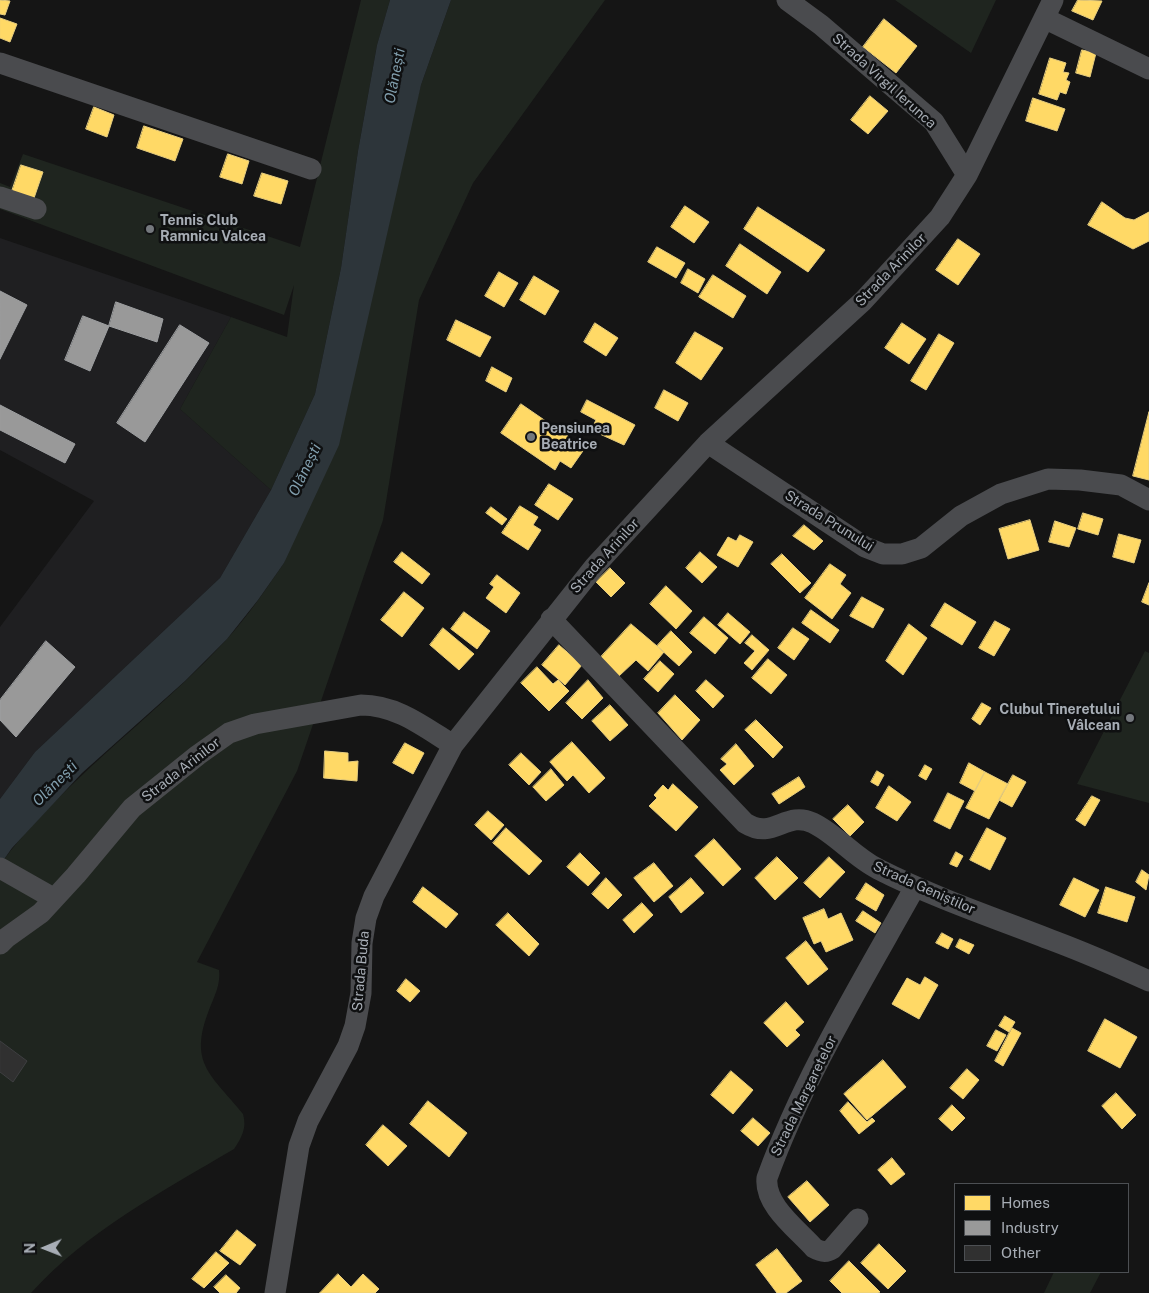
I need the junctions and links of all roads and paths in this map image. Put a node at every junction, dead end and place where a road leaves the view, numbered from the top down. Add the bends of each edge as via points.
1 (787, 0) edge
2 (1048, 9) edge
3 (0, 64) edge
4 (1149, 69) edge
5 (311, 169) dead end
6 (966, 175) junction
7 (0, 197) edge
8 (36, 209) dead end
9 (708, 443) junction
10 (1149, 500) edge
11 (551, 619) junction
12 (453, 745) junction
13 (0, 868) edge
14 (915, 887) junction
15 (53, 898) junction
16 (0, 944) edge
17 (1149, 981) edge
18 (858, 1219) dead end
19 (275, 1293) edge

1 - 6 street, Strada Virgil Ierunca via 934,122
2 - 4 street
2 - 6 street, Strada Arinilor
3 - 5 street
6 - 9 street, Strada Arinilor via 940,217 914,248 863,300
7 - 8 street
9 - 10 street, Strada Prunului via 865,547 883,554 902,554 920,548 961,516 1001,494 1048,479 1121,486
9 - 11 street, Strada Arinilor
11 - 12 street, Strada Arinilor
11 - 14 street, Strada Geniștilor via 745,823 763,830 802,818 814,823 875,868
12 - 15 street, Strada Arinilor via 395,710 374,705 255,724 230,733 132,808
12 - 19 street, Strada Buda via 374,896 366,918 361,993 355,1026 299,1146
13 - 15 street
14 - 17 street, Strada Geniștilor
14 - 18 street, Strada Margaretelor via 824,1053 791,1119 767,1178 766,1188 774,1204 820,1251 832,1249
15 - 16 street, Strada Arinilor via 41,913

